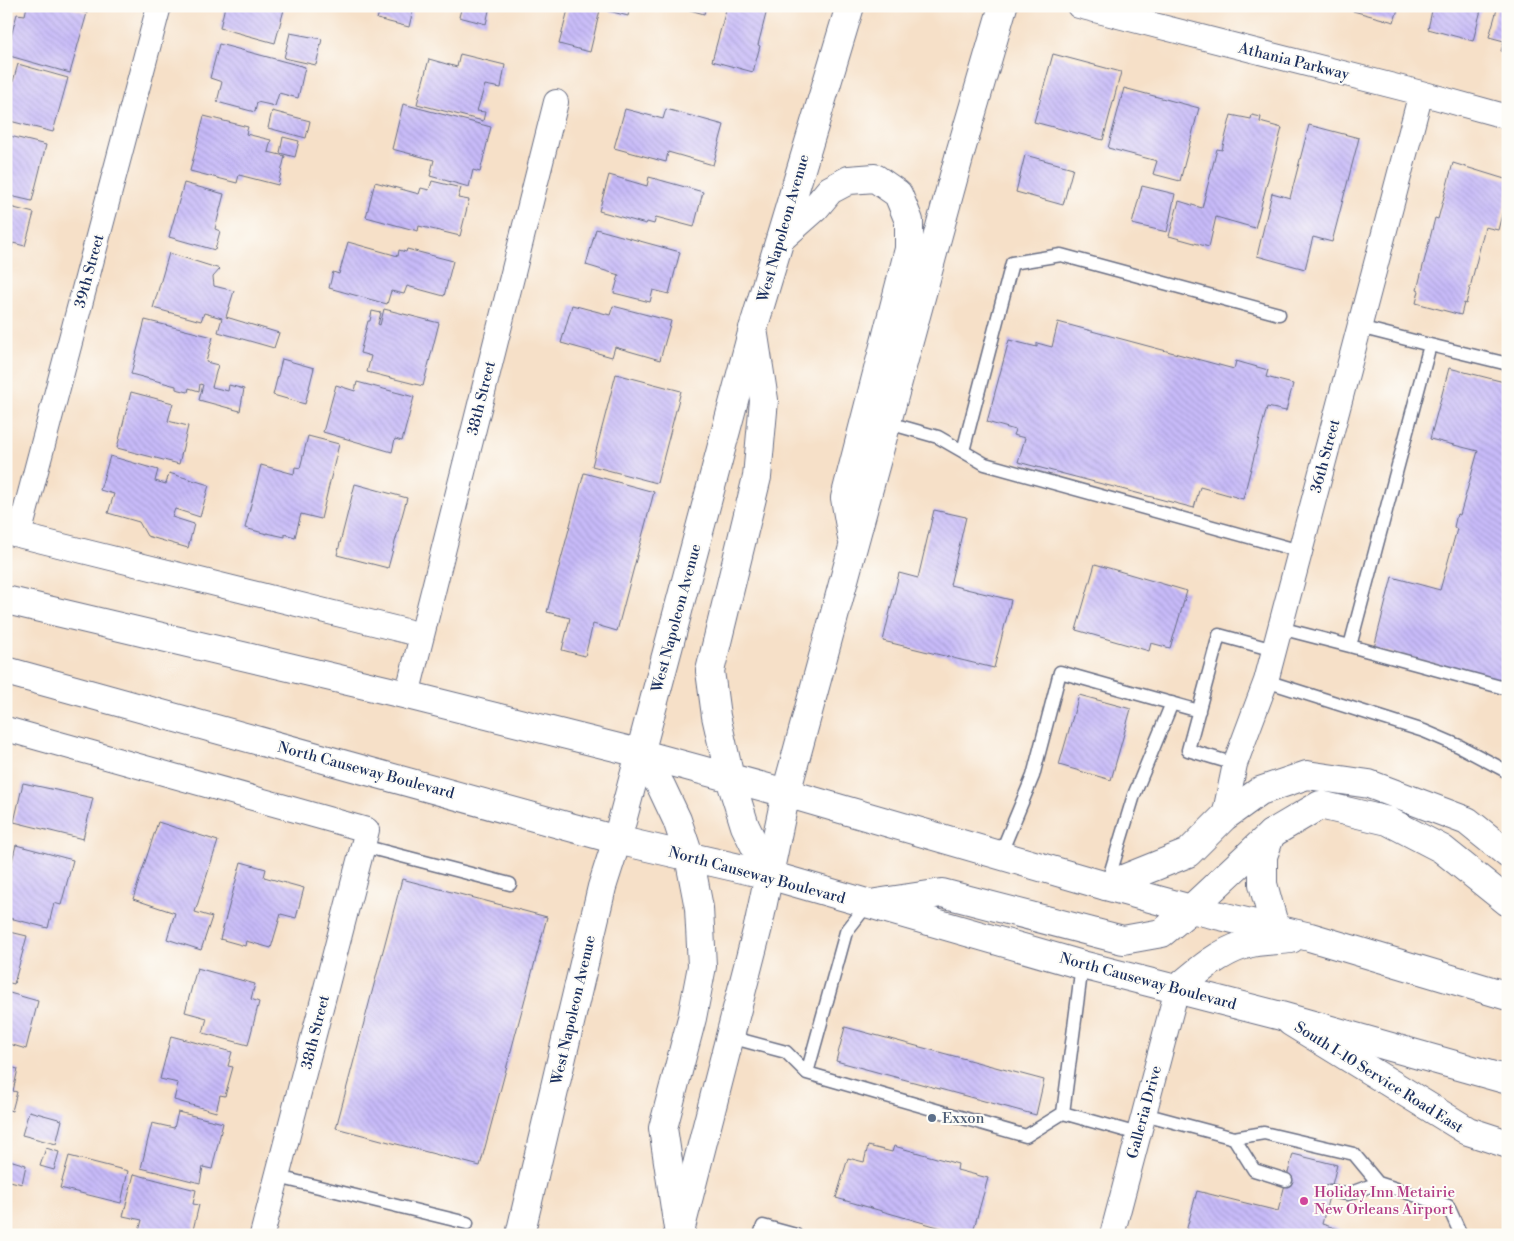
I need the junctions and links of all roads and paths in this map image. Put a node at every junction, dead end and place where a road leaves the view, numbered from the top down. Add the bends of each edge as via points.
1 (159, 6) edge
2 (850, 6) edge
3 (1003, 6) edge
4 (1079, 6) edge
5 (1421, 93) junction
6 (556, 102) dead end
7 (1508, 117) edge
8 (781, 238) junction
9 (1279, 314) dead end
10 (1359, 327) junction
11 (753, 329) junction
12 (1430, 345) junction
13 (1508, 364) edge
14 (876, 419) junction
15 (963, 451) junction
16 (12, 534) edge
17 (1300, 551) junction
18 (6, 600) edge
19 (422, 635) junction
20 (1277, 639) junction
21 (1350, 646) junction
22 (6, 670) edge
23 (1266, 681) junction
24 (1508, 689) edge
25 (407, 695) junction
26 (1172, 703) junction
27 (1198, 711) junction
28 (6, 729) edge
29 (639, 752) junction
30 (1236, 764) junction
31 (1508, 772) edge
32 (730, 778) junction
33 (786, 793) junction
34 (1224, 817) junction
35 (1271, 834) junction
36 (365, 838) junction
37 (617, 840) junction
38 (1508, 854) edge
39 (1000, 855) junction
40 (689, 856) junction
41 (769, 875) junction
42 (510, 884) dead end
43 (1106, 886) junction
44 (1508, 902) edge
45 (867, 904) junction
46 (1192, 909) junction
47 (1275, 928) junction
48 (1310, 937) junction
49 (1082, 965) junction
50 (1177, 989) junction
51 (1508, 996) edge
52 (1281, 1016) junction
53 (730, 1037) junction
54 (807, 1073) junction
55 (1508, 1080) edge
56 (1063, 1113) junction
57 (1141, 1124) junction
58 (1234, 1138) junction
59 (1508, 1144) edge
60 (278, 1177) junction
61 (1286, 1180) dead end
62 (1378, 1182) junction
63 (1330, 1191) dead end
64 (467, 1223) dead end
65 (262, 1235) edge
66 (520, 1235) edge
67 (679, 1235) edge
68 (760, 1235) edge
69 (796, 1235) edge
70 (1112, 1235) edge
71 (1461, 1235) edge

1 - 16 street, 39th Street
2 - 8 main road, West Napoleon Avenue
3 - 14 main road
4 - 5 street, Athania Parkway
5 - 7 street, Athania Parkway
5 - 10 street, 36th Street
6 - 19 street, 38th Street
8 - 11 main road, West Napoleon Avenue
8 - 14 main road via 830,190 850,180 876,178 898,194 909,221 909,249
9 - 15 lane via 1060,255 1012,263
10 - 12 lane
10 - 17 street, 36th Street
11 - 29 main road, West Napoleon Avenue
11 - 32 main road via 764,400 757,477 710,671
12 - 13 lane
12 - 21 lane
14 - 15 lane via 938,437
14 - 33 main road via 845,498 853,544
15 - 17 lane via 985,464
16 - 19 street
17 - 20 street, 36th Street
18 - 25 main road
19 - 25 street, 38th Street
20 - 21 lane
20 - 23 street, 36th Street
20 - 27 lane via 1219,635
21 - 24 lane
22 - 37 main road, North Causeway Boulevard
23 - 30 street, 36th Street
23 - 31 lane via 1424,731
25 - 29 main road
26 - 27 lane
26 - 39 lane via 1060,672 1033,776
26 - 43 lane via 1134,795
27 - 30 lane via 1188,750
28 - 36 street
29 - 32 main road
29 - 37 main road, West Napoleon Avenue
29 - 40 main road via 661,786
30 - 34 street, 36th Street
32 - 33 main road
32 - 41 main road via 745,826
33 - 39 main road
33 - 41 main road
34 - 38 main road via 1260,790 1307,774 1370,784 1467,821
34 - 43 main road via 1188,853
35 - 44 main road via 1320,805 1388,820 1442,849
35 - 46 main road
35 - 47 main road via 1263,856 1263,884
36 - 42 lane
36 - 60 street, 38th Street
37 - 40 main road, North Causeway Boulevard
37 - 66 main road, West Napoleon Avenue via 602,887
39 - 43 main road
40 - 41 main road, North Causeway Boulevard
40 - 67 main road via 699,908 702,966 663,1128
41 - 45 main road, North Causeway Boulevard
41 - 53 main road
43 - 46 main road
45 - 46 main road via 942,893 1123,940 1162,933
45 - 49 main road, North Causeway Boulevard
45 - 54 lane via 846,932
46 - 47 main road
47 - 48 main road
48 - 50 main road via 1246,944 1230,950 1208,963
48 - 51 main road
49 - 50 main road, North Causeway Boulevard
49 - 56 lane
50 - 52 main road, North Causeway Boulevard
50 - 57 street, Galleria Drive
52 - 55 main road, North Causeway Boulevard
52 - 59 main road, South I-10 Service Road East via 1468,1132
53 - 54 lane via 786,1052
53 - 67 main road
54 - 56 lane via 1026,1136
56 - 57 lane
57 - 58 lane
57 - 70 street, Galleria Drive
58 - 61 lane via 1254,1170
58 - 62 lane via 1264,1132 1354,1154
60 - 64 lane
60 - 65 street, 38th Street
62 - 63 lane via 1348,1194
62 - 71 lane via 1448,1206
68 - 69 lane via 763,1226

